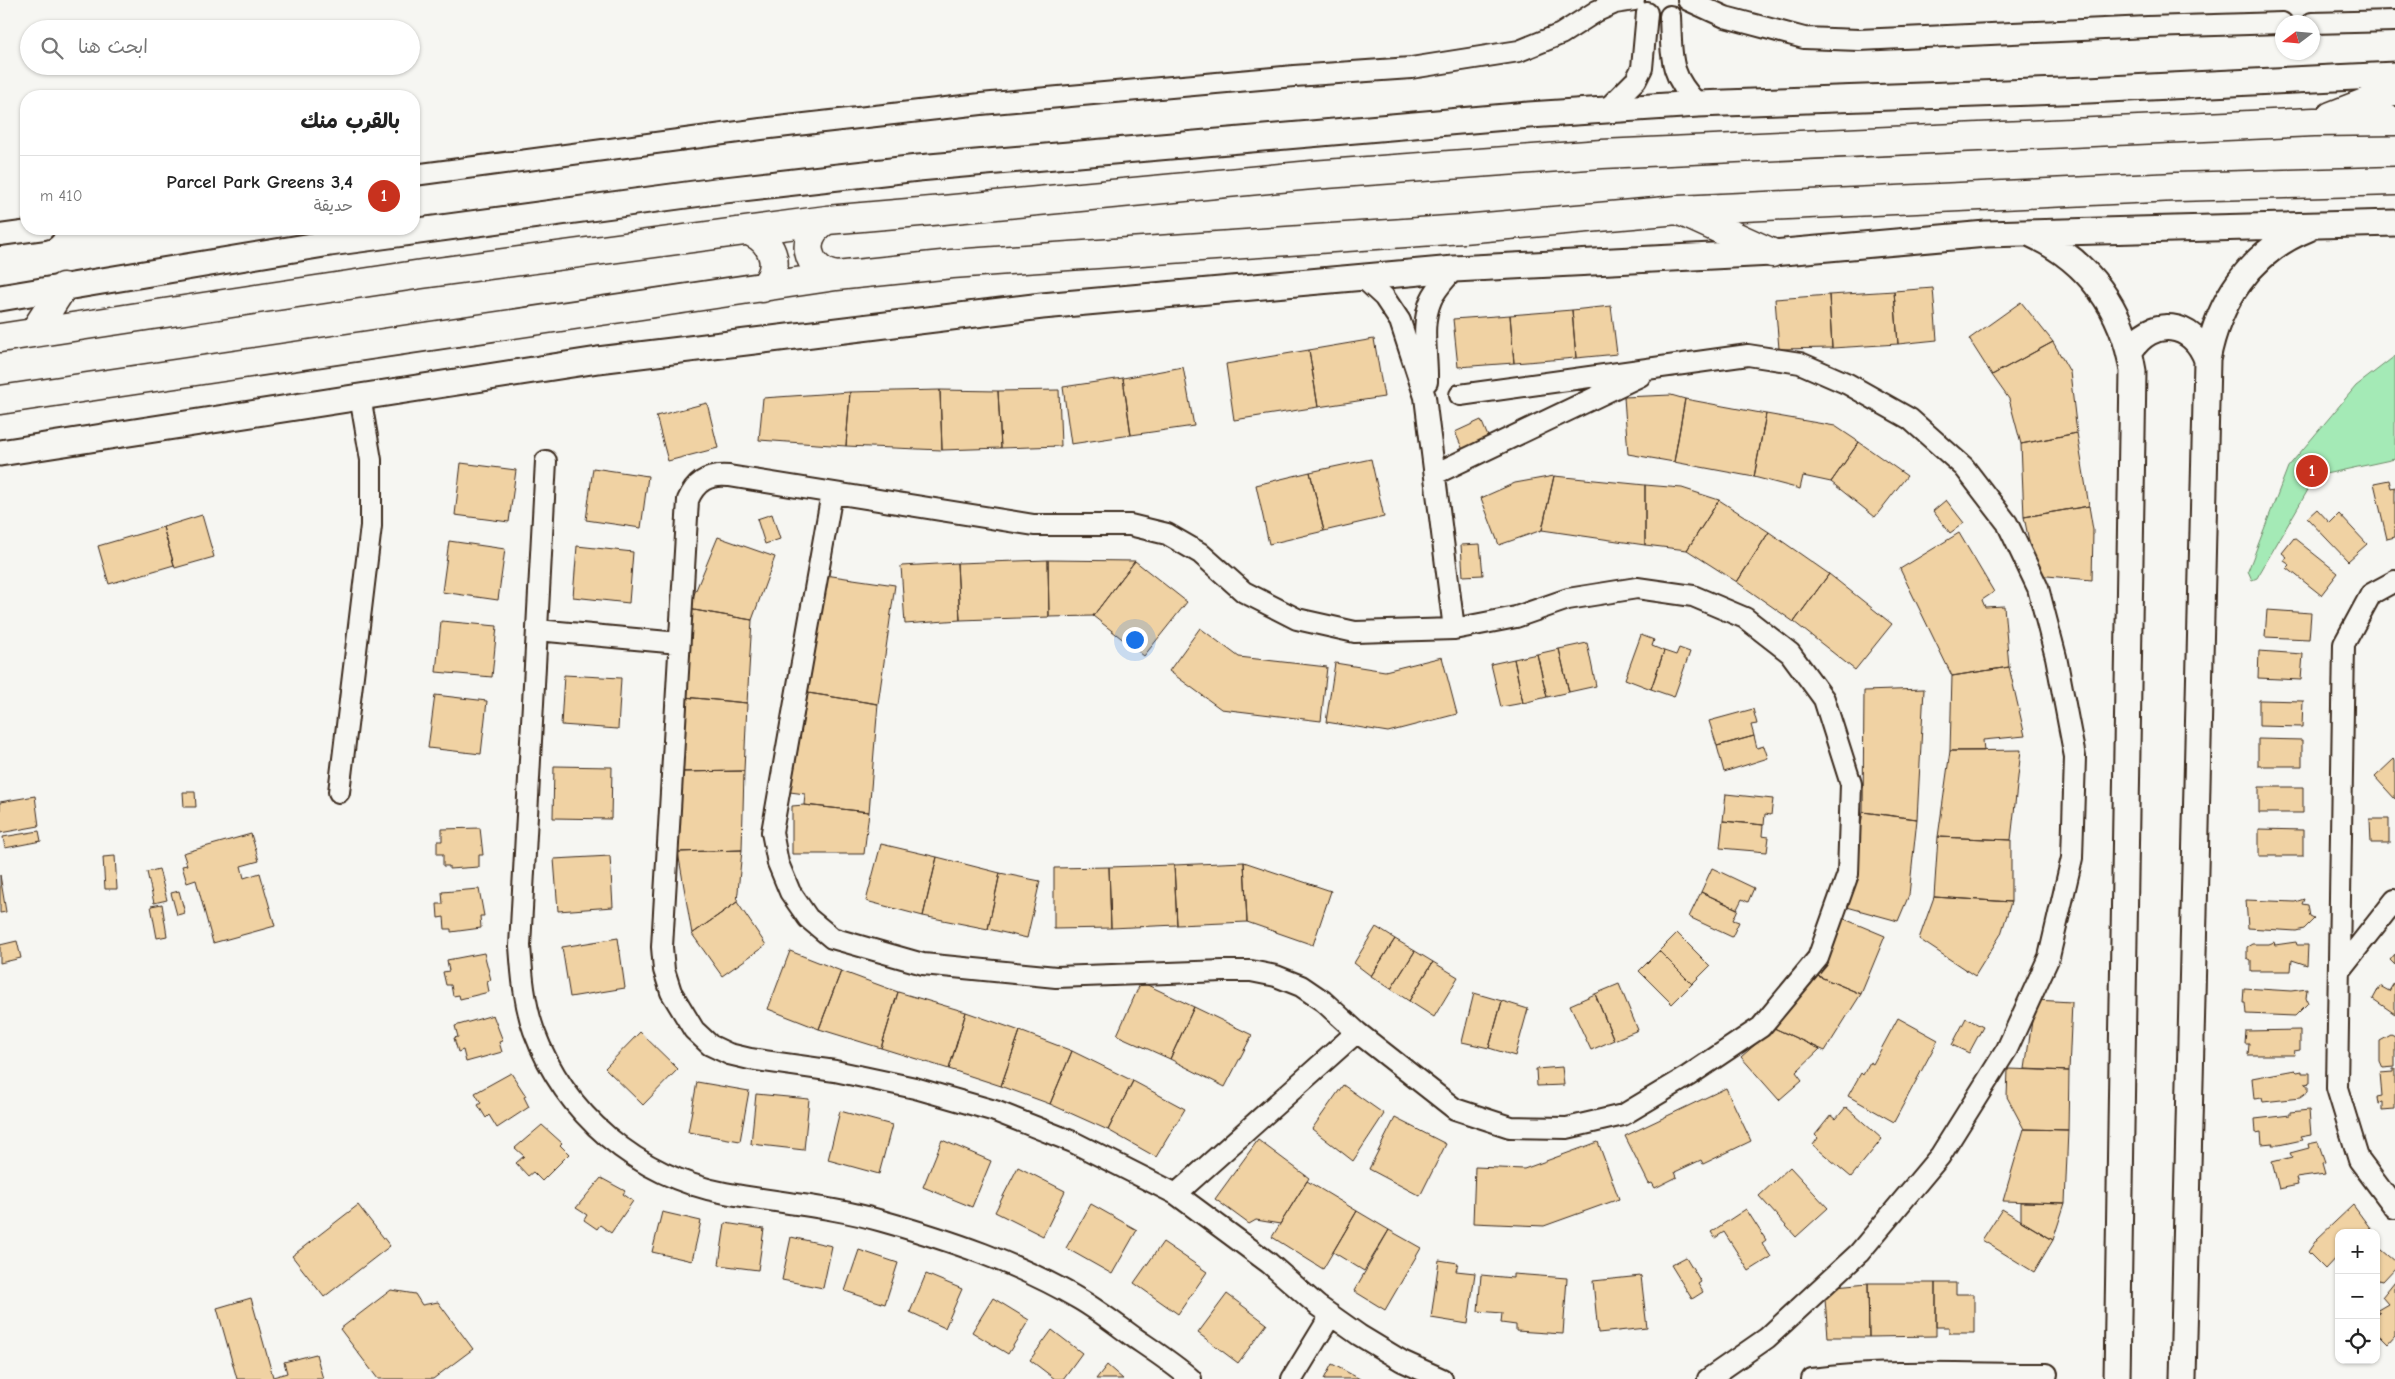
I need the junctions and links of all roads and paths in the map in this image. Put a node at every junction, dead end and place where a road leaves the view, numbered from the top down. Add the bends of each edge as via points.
1 (1688, 0) edge
2 (1641, 4) edge
3 (1675, 8) edge
4 (2395, 21) edge
5 (2275, 23) edge
6 (2320, 23) edge
7 (2395, 75) edge
8 (2395, 91) edge
9 (1698, 104) junction
10 (1605, 112) junction
11 (2395, 121) edge
12 (2314, 122) junction
13 (420, 174) edge
14 (2395, 181) edge
15 (1678, 210) junction
16 (827, 220) junction
17 (2395, 223) edge
18 (2316, 226) junction
19 (420, 231) edge
20 (20, 232) edge
21 (751, 232) junction
22 (2029, 233) junction
23 (0, 235) edge
24 (389, 235) edge
25 (1772, 253) junction
26 (1454, 269) junction
27 (836, 276) junction
28 (1361, 276) junction
29 (63, 287) junction
30 (762, 288) junction
31 (0, 298) edge
32 (34, 332) junction
33 (0, 338) edge
34 (2130, 351) junction
35 (2207, 360) junction
36 (1658, 367) junction
37 (1460, 395) dead end
38 (360, 396) junction
39 (1425, 397) junction
40 (0, 400) edge
41 (0, 453) edge
42 (546, 461) dead end
43 (1435, 474) junction
44 (832, 493) junction
45 (2395, 581) edge
46 (1454, 629) junction
47 (537, 630) junction
48 (679, 643) junction
49 (339, 792) dead end
50 (2395, 900) edge
51 (2339, 971) junction
52 (1357, 1032) junction
53 (1176, 1194) junction
54 (2395, 1208) edge
55 (1331, 1315) junction
56 (2046, 1374) dead end
57 (1191, 1379) edge
58 (1292, 1379) edge
59 (1442, 1379) edge
60 (1708, 1379) edge
61 (1812, 1379) edge
62 (2117, 1379) edge
63 (2183, 1379) edge

1 - 5 street via 1724,17 1804,38 1859,40
2 - 3 street via 1662,18
2 - 10 street via 1642,68 1636,80
2 - 13 street via 1615,3 1561,34 1519,51 1411,68 972,106 761,129
3 - 9 street via 1672,66 1682,88
4 - 6 street
7 - 9 street
8 - 12 main road
9 - 10 street
10 - 19 street via 1528,115 928,168 716,191
11 - 12 main road
12 - 16 main road via 1592,154 1322,174
14 - 15 main road via 2268,183
15 - 25 main road
15 - 27 main road via 952,264
16 - 21 main road
16 - 27 main road via 810,236 809,252 821,271
17 - 18 street
18 - 22 street
18 - 35 street via 2280,243 2249,269 2222,308
20 - 23 street
21 - 30 main road via 767,242 774,260 772,276
21 - 32 main road via 422,274
22 - 25 street
22 - 34 street via 2064,252 2094,280 2116,313
24 - 29 street
25 - 26 street
26 - 28 street
26 - 39 street via 1437,290 1427,310
27 - 30 main road
28 - 38 street via 1042,306 598,360
28 - 39 street via 1384,297 1400,321
29 - 31 street
29 - 32 main road
30 - 40 main road
32 - 33 main road
34 - 35 street via 2149,332 2158,328 2176,328 2193,336
34 - 62 street via 2134,391
35 - 63 street
36 - 37 street
36 - 43 street
36 - 60 street via 1748,355 1800,362 1848,384 1910,419 1964,466 2007,524 2038,588 2056,657 2075,757 2070,867 2049,957 2007,1049 1940,1156 1860,1253 1767,1338
38 - 41 street
38 - 49 street via 371,460 371,526
39 - 43 street
42 - 47 street
43 - 46 street
44 - 46 street via 1034,525 1130,525 1167,534 1200,553 1244,592 1297,619 1355,632
44 - 48 street via 718,475 699,483 688,500
44 - 52 street via 772,832 790,892 808,918 832,938 923,964 1056,977 1224,971 1251,971 1276,976 1323,1001
45 - 51 street via 2371,594 2344,644
46 - 52 street via 1516,617 1568,599 1637,588 1693,596 1746,618 1790,653 1824,699 1851,784 1848,874 1818,958 1762,1027 1623,1115 1567,1128 1510,1126 1455,1109
47 - 48 street
47 - 57 street via 520,946 523,988 533,1030 551,1069 573,1103 600,1132 632,1157 668,1176 723,1193 879,1220 948,1241 1014,1267 1079,1299
48 - 53 street via 662,946 664,970 671,992 694,1030 729,1054 915,1088 995,1112 1073,1142
50 - 51 street
51 - 54 street via 2337,1088 2359,1160
52 - 53 street
53 - 55 street via 1269,1263
55 - 58 street
55 - 59 street via 1402,1360
56 - 61 street via 1897,1374

